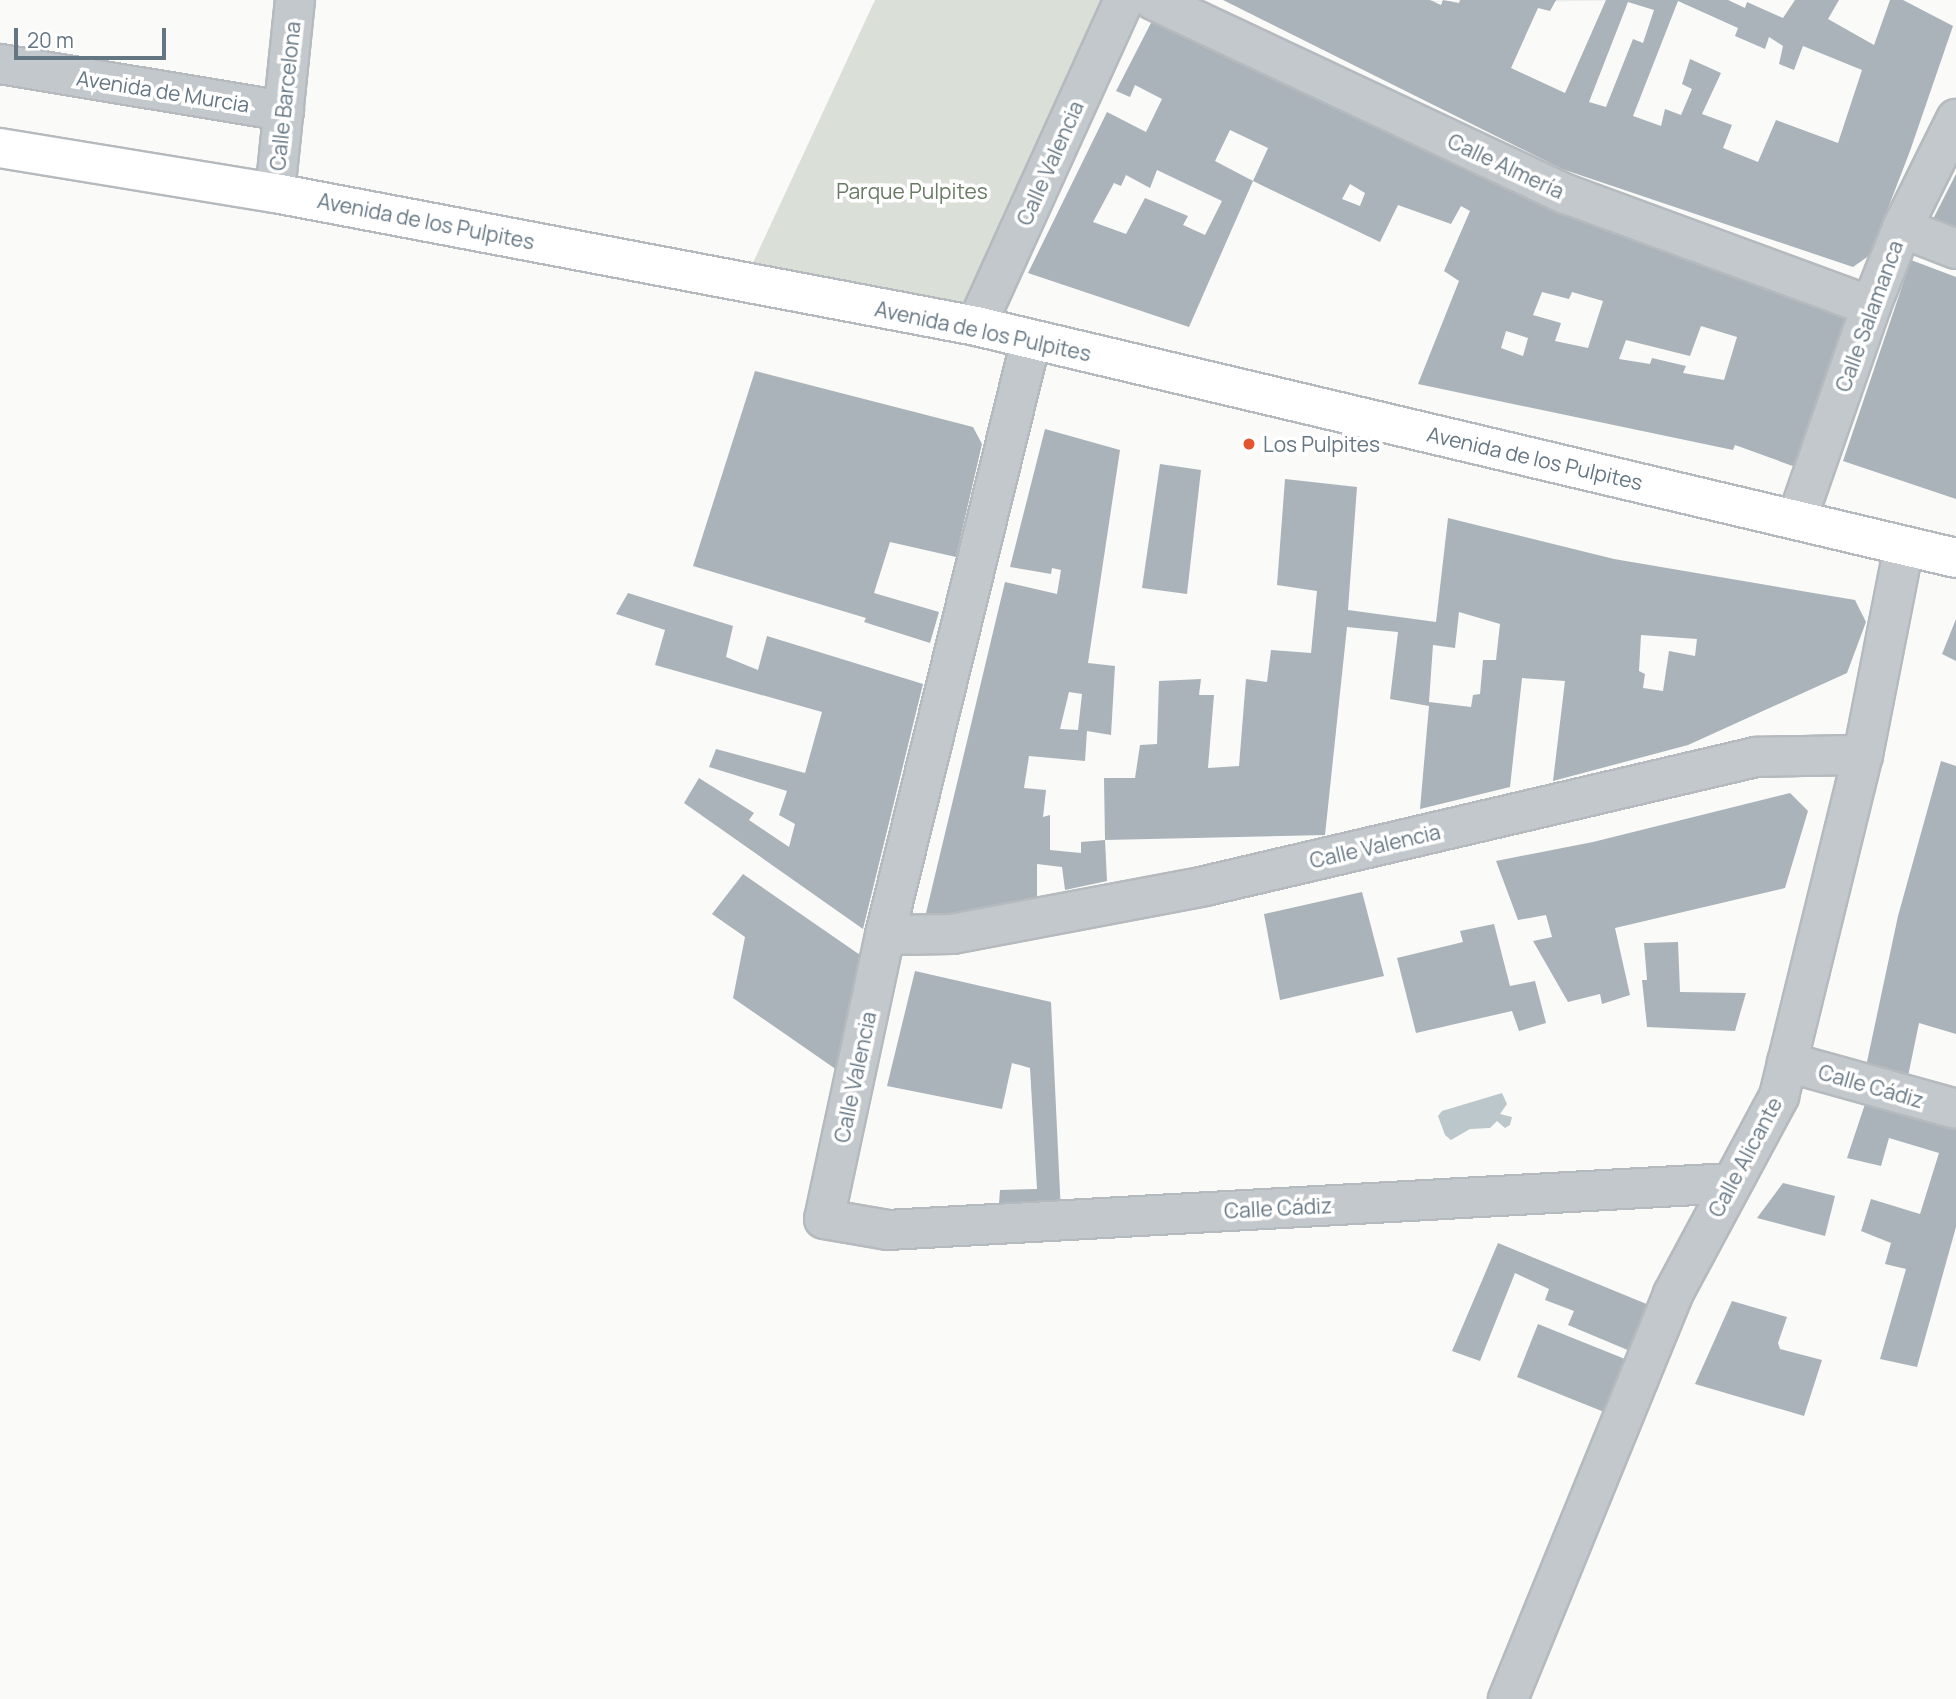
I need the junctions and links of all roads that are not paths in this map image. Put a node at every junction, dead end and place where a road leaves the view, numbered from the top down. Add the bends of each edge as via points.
1 (295, 0) edge
2 (1124, 0) edge
3 (1153, 0) edge
4 (0, 64) edge
5 (284, 111) junction
6 (1956, 119) edge
7 (0, 148) edge
8 (275, 193) junction
9 (1902, 229) junction
10 (1956, 249) edge
11 (1871, 306) junction
12 (976, 326) junction
13 (1031, 340) junction
14 (1797, 519) junction
15 (1904, 546) junction
16 (1956, 558) edge
17 (1863, 755) junction
18 (886, 935) junction
19 (1787, 1062) junction
20 (1956, 1109) edge
21 (1732, 1183) junction
22 (824, 1219) joint
23 (1508, 1699) edge

1 - 5 street, Calle Barcelona
2 - 12 street, Calle Valencia
3 - 11 street, Calle Almería via 1566,194
4 - 5 street, Avenida de Murcia
5 - 8 street, Calle Barcelona
6 - 9 street, Calle Salamanca
7 - 8 main road, Avenida de los Pulpites
8 - 12 main road, Avenida de los Pulpites
9 - 10 street
9 - 11 street, Calle Salamanca
11 - 14 street, Calle Salamanca
12 - 13 main road, Avenida de los Pulpites
13 - 14 main road, Avenida de los Pulpites
13 - 18 street, Calle Valencia
14 - 15 main road, Avenida de los Pulpites
15 - 16 main road, Avenida de los Pulpites
15 - 17 street, Calle Alicante
17 - 18 street, Calle Valencia via 1756,757 1205,886 951,934
17 - 19 street, Calle Alicante
18 - 22 street, Calle Valencia
19 - 20 street, Calle Cádiz
19 - 21 street, Calle Alicante via 1779,1096
21 - 22 street, Calle Cádiz via 888,1230
21 - 23 street, Calle Alicante via 1673,1294

